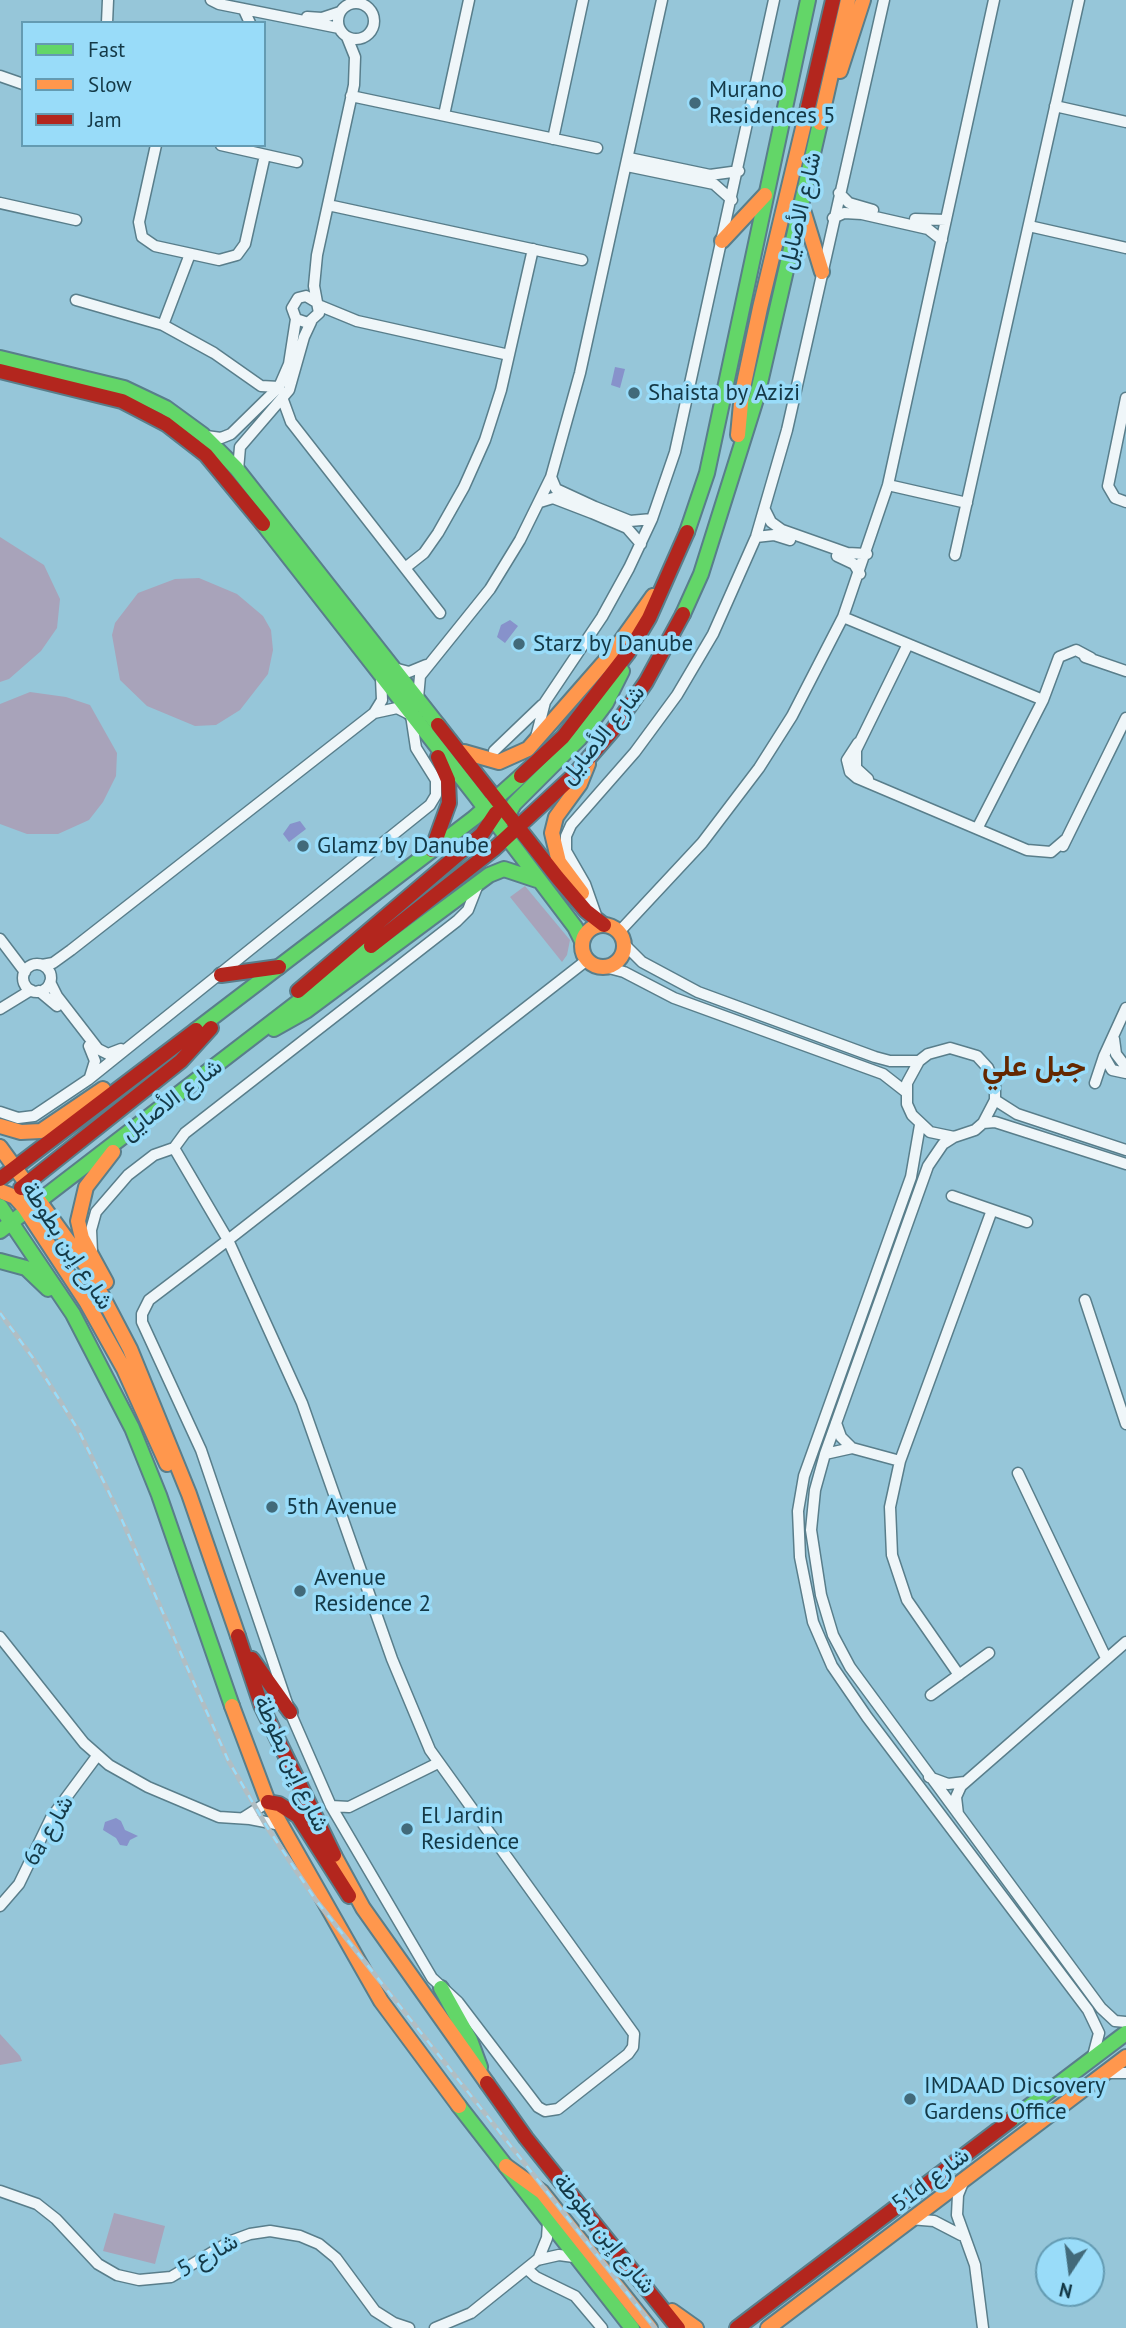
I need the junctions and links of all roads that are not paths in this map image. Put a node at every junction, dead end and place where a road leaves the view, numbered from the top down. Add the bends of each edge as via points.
1 (108, 0) edge
2 (211, 0) edge
3 (229, 0) edge
4 (468, 0) edge
5 (583, 0) edge
6 (662, 0) edge
7 (774, 0) edge
8 (808, 0) edge
9 (833, 0) edge
10 (848, 0) edge
11 (863, 0) edge
12 (884, 0) edge
13 (994, 0) edge
14 (1079, 0) edge
15 (365, 3) edge
16 (248, 5) edge
17 (346, 6) edge
18 (269, 15) junction
19 (295, 18) junction
20 (107, 21) edge
21 (261, 21) edge
22 (339, 27) junction
23 (365, 36) junction
24 (347, 37) junction
25 (0, 76) edge
26 (21, 83) edge
27 (353, 90) junction
28 (1055, 106) junction
29 (444, 115) junction
30 (1126, 122) edge
31 (821, 125) junction
32 (553, 139) junction
33 (156, 147) edge
34 (229, 147) edge
35 (597, 148) dead end
36 (265, 155) junction
37 (297, 162) dead end
38 (628, 162) junction
39 (739, 170) junction
40 (768, 187) junction
41 (839, 192) junction
42 (732, 200) junction
43 (0, 202) edge
44 (328, 205) junction
45 (802, 209) junction
46 (833, 218) junction
47 (76, 220) dead end
48 (946, 220) junction
49 (1029, 226) junction
50 (942, 240) junction
51 (722, 241) junction
52 (1126, 248) edge
53 (533, 249) junction
54 (190, 254) junction
55 (317, 255) junction
56 (582, 260) dead end
57 (822, 272) junction
58 (298, 298) junction
59 (76, 300) dead end
60 (317, 303) junction
61 (296, 319) junction
62 (313, 321) junction
63 (357, 321) junction
64 (163, 325) junction
65 (509, 355) junction
66 (0, 358) edge
67 (236, 369) junction
68 (0, 371) edge
69 (279, 387) junction
70 (1126, 398) edge
71 (283, 400) junction
72 (255, 411) junction
73 (270, 415) junction
74 (290, 422) junction
75 (262, 423) junction
76 (204, 435) junction
77 (737, 458) junction
78 (238, 471) junction
79 (551, 477) junction
80 (888, 485) junction
81 (1126, 502) edge
82 (540, 503) junction
83 (967, 503) junction
84 (765, 510) junction
85 (652, 519) junction
86 (756, 537) junction
87 (641, 544) junction
88 (867, 554) junction
89 (956, 555) dead end
90 (677, 560) junction
91 (405, 568) junction
92 (860, 574) junction
93 (439, 613) dead end
94 (843, 617) junction
95 (908, 644) junction
96 (432, 661) junction
97 (385, 671) junction
98 (1124, 672) edge
99 (418, 700) junction
100 (1043, 700) junction
101 (545, 702) junction
102 (374, 713) junction
103 (411, 715) junction
104 (1126, 718) edge
105 (426, 734) junction
106 (535, 741) junction
107 (460, 749) junction
108 (494, 751) dead end
109 (592, 754) junction
110 (500, 815) junction
111 (978, 827) junction
112 (431, 853) junction
113 (482, 880) junction
114 (541, 883) junction
115 (586, 911) junction
116 (601, 923) junction
117 (622, 939) junction
118 (582, 941) junction
119 (3, 942) edge
120 (71, 950) junction
121 (587, 960) junction
122 (38, 965) junction
123 (279, 967) junction
124 (605, 967) junction
125 (25, 972) junction
126 (221, 975) junction
127 (51, 980) junction
128 (35, 991) junction
129 (230, 1006) junction
130 (1126, 1008) edge
131 (0, 1009) edge
132 (151, 1031) junction
133 (259, 1033) junction
134 (1114, 1039) junction
135 (171, 1050) junction
136 (1104, 1056) junction
137 (919, 1061) junction
138 (1126, 1067) edge
139 (1126, 1073) edge
140 (89, 1079) junction
141 (1095, 1083) dead end
142 (906, 1092) junction
143 (995, 1100) junction
144 (0, 1112) edge
145 (983, 1123) junction
146 (920, 1125) junction
147 (0, 1126) edge
148 (127, 1135) junction
149 (954, 1137) junction
150 (174, 1148) junction
151 (1126, 1150) edge
152 (1126, 1164) edge
153 (9, 1183) edge
154 (53, 1191) junction
155 (952, 1196) dead end
156 (41, 1200) junction
157 (27, 1210) junction
158 (992, 1210) junction
159 (1027, 1222) dead end
160 (37, 1224) junction
161 (6, 1226) edge
162 (22, 1234) junction
163 (228, 1240) junction
164 (94, 1260) junction
165 (0, 1261) edge
166 (1085, 1300) dead end
167 (73, 1314) junction
168 (836, 1423) junction
169 (1126, 1424) edge
170 (852, 1448) junction
171 (825, 1454) junction
172 (900, 1461) junction
173 (1018, 1473) dead end
174 (207, 1547) junction
175 (232, 1627) junction
176 (0, 1637) edge
177 (1126, 1642) edge
178 (989, 1653) dead end
179 (1107, 1658) junction
180 (959, 1675) junction
181 (931, 1695) dead end
182 (289, 1712) junction
183 (430, 1750) junction
184 (97, 1756) junction
185 (438, 1763) junction
186 (417, 1772) junction
187 (929, 1777) junction
188 (966, 1781) junction
189 (268, 1802) junction
190 (331, 1807) junction
191 (349, 1807) junction
192 (958, 1817) junction
193 (242, 1818) junction
194 (281, 1825) junction
195 (342, 1827) junction
196 (0, 1906) edge
197 (363, 1908) junction
198 (441, 1988) junction
199 (1126, 2022) edge
200 (1126, 2033) edge
201 (1126, 2057) edge
202 (1091, 2059) junction
203 (1126, 2073) edge
204 (1103, 2074) junction
205 (486, 2085) junction
206 (501, 2164) junction
207 (965, 2178) junction
208 (0, 2191) edge
209 (909, 2219) junction
210 (548, 2222) junction
211 (962, 2235) junction
212 (574, 2257) junction
213 (537, 2260) junction
214 (527, 2269) junction
215 (655, 2298) junction
216 (410, 2328) edge
217 (435, 2328) edge
218 (602, 2328) edge
219 (632, 2328) edge
220 (650, 2328) edge
221 (678, 2328) edge
222 (696, 2328) edge
223 (737, 2328) edge
224 (768, 2328) edge
225 (983, 2328) edge

1 - 20 street
2 - 16 street
3 - 16 street
4 - 29 street
5 - 32 street
6 - 38 street
7 - 39 street
8 - 40 main road, شارع الأصايل
9 - 77 main road via 743,393
10 - 31 main road, شارع الأصايل
11 - 31 main road
12 - 41 street
13 - 48 street
14 - 28 street
15 - 17 street
15 - 23 street via 374,24
16 - 18 street
16 - 19 street
17 - 19 street via 321,18
17 - 22 street
18 - 19 street
18 - 21 street
19 - 22 street
22 - 24 street
23 - 24 street
23 - 27 street
24 - 27 street via 355,57
25 - 26 street
27 - 29 street
27 - 44 street
28 - 30 street
28 - 49 street
29 - 32 street
31 - 45 main road, شارع الأصايل
32 - 35 street
33 - 54 street via 140,232 150,244
34 - 36 street
36 - 37 street
36 - 54 street via 240,252 223,260
38 - 39 street via 710,175
38 - 42 street via 713,184
38 - 79 street
39 - 42 street
40 - 51 main road via 755,208
40 - 90 main road, شارع الأصايل via 708,473
41 - 46 street
41 - 48 street via 856,206 929,222
42 - 51 street
43 - 47 street
44 - 53 street
44 - 55 street
45 - 57 main road
45 - 77 main road, شارع الأصايل via 757,396
46 - 50 street via 862,214 928,229
46 - 57 street
48 - 50 street
49 - 52 street
49 - 83 street
50 - 80 street
51 - 85 street via 684,418
53 - 56 street
53 - 65 street
54 - 64 street
55 - 58 street
55 - 60 street
57 - 84 street
58 - 60 street via 310,297
58 - 61 street via 292,308
59 - 64 street
60 - 62 street
60 - 63 street
61 - 62 street
61 - 69 street via 289,364
62 - 63 street
62 - 71 street
63 - 65 street
64 - 67 street
65 - 91 street via 494,415 464,488 432,544
66 - 76 main road via 124,388 166,408
67 - 69 street via 261,386
67 - 72 street via 257,392
68 - 97 main road via 122,401 187,439 224,473
69 - 72 street
70 - 81 street via 1108,486 1115,498
71 - 73 street
71 - 74 street
72 - 75 street
72 - 76 street via 226,436
73 - 74 street
73 - 75 street
74 - 91 street
75 - 78 street via 240,447
76 - 78 main road
77 - 109 main road, شارع الأصايل via 701,574 677,628 646,682
78 - 97 main road
79 - 82 street
79 - 85 street via 556,489 630,522
80 - 83 street
80 - 88 street
82 - 87 street via 558,499 627,528
82 - 96 street via 490,589
83 - 89 street
84 - 86 street
84 - 88 street via 782,530 847,553
85 - 87 street
86 - 92 street via 779,536 845,558
86 - 116 street via 713,634 677,695 568,830 566,851
87 - 101 street via 602,617
88 - 92 street
90 - 106 main road via 613,652
90 - 110 main road, شارع الأصايل via 606,703 571,748
91 - 93 street
92 - 94 street
94 - 95 street
94 - 117 street via 759,768
95 - 100 street
95 - 111 street via 859,743 856,768 874,783
96 - 97 street via 409,672
96 - 99 street via 420,676
97 - 99 main road
97 - 102 street via 382,700
97 - 103 main road
98 - 100 street via 1091,658 1068,659 1053,674
99 - 107 main road
100 - 111 street
101 - 106 street
101 - 108 street
102 - 103 street via 389,708
102 - 120 street
103 - 105 main road
103 - 126 street via 416,748 436,780 436,795 430,805
104 - 111 street via 1065,840 1051,852 1027,850
105 - 110 main road
105 - 112 main road via 450,791 447,814
106 - 107 main road via 509,760 485,760
107 - 110 main road
109 - 110 main road, شارع الأصايل
109 - 115 main road via 580,784 556,817 552,833 559,862 582,893
110 - 112 main road, شارع الأصايل
110 - 114 main road
110 - 115 main road
110 - 133 main road, شارع الأصايل
110 - 133 main road via 303,986
112 - 123 main road, شارع الأصايل
113 - 114 main road via 504,869
113 - 133 main road via 306,1011
113 - 150 street via 468,910 457,921 185,1133
114 - 118 main road
115 - 116 main road
116 - 117 main road
116 - 118 main road
117 - 124 main road via 621,958
117 - 137 street via 642,962 698,992 875,1057
118 - 121 main road
119 - 122 street
119 - 125 street
120 - 122 street
120 - 127 street
121 - 124 main road
121 - 163 street
122 - 125 street
122 - 127 street
123 - 126 main road
123 - 129 main road, شارع الأصايل
124 - 142 street via 674,998 883,1074
125 - 128 street via 25,984
126 - 132 street
127 - 128 street
127 - 132 street via 57,996 103,1052 114,1053
128 - 131 street
128 - 140 street via 55,1003 92,1051 95,1061
129 - 135 main road, شارع الأصايل
129 - 153 main road via 181,1061
130 - 134 street
132 - 140 street
133 - 148 main road, شارع الأصايل
134 - 136 street
134 - 138 street via 1116,1054
135 - 147 main road via 130,1069 41,1131
135 - 153 main road, شارع الأصايل
136 - 139 street via 1112,1070
136 - 141 street
137 - 142 street via 909,1075
137 - 143 street via 950,1048 977,1056 995,1084
140 - 144 street via 34,1116 18,1118
142 - 146 street via 907,1104
143 - 145 street
143 - 151 street via 1017,1114
145 - 149 street
145 - 152 street via 1011,1126
146 - 149 street
146 - 202 street via 911,1177 803,1476 798,1511 800,1557 813,1622 832,1665 1088,2010 1099,2033
148 - 154 main road, شارع الأصايل
148 - 164 main road via 86,1187 79,1208 79,1229
149 - 168 street via 943,1144 928,1166
150 - 163 street
150 - 164 street via 141,1164 100,1206 92,1230
153 - 154 main road via 36,1181 39,1189
153 - 156 main road
153 - 157 main road
153 - 161 main road, شارع إبن بطوطة
154 - 156 main road, شارع الأصايل
155 - 158 street
156 - 157 main road, شارع الأصايل
156 - 174 main road, شارع إبن بطوطة via 87,1267 130,1349
157 - 160 main road
157 - 161 main road, شارع الأصايل
158 - 159 street
158 - 172 street
160 - 162 main road via 25,1222
160 - 174 main road via 124,1369
161 - 162 main road, شارع إبن بطوطة
162 - 167 main road, شارع إبن بطوطة
163 - 182 street via 149,1300 142,1322 201,1450
163 - 183 street via 302,1403 392,1659
164 - 174 main road via 162,1403 196,1491
165 - 167 main road via 34,1273
166 - 169 street
167 - 189 main road, شارع إبن بطوطة via 146,1461
168 - 170 street
168 - 171 street
170 - 171 street
170 - 172 street
171 - 187 street via 811,1530 826,1617 850,1667
172 - 180 street via 889,1531 898,1578 919,1621
173 - 179 street
174 - 175 main road, شارع إبن بطوطة
175 - 182 main road
175 - 197 main road, شارع إبن بطوطة via 277,1740
176 - 184 street
177 - 179 street
178 - 180 street
179 - 188 street
180 - 181 street
182 - 190 street
183 - 185 street
183 - 186 street
184 - 193 street via 162,1794 219,1817
184 - 196 street, 6a شارع via 51,1818 19,1884
185 - 186 street
185 - 198 street via 635,2038 631,2051 558,2109 545,2111 458,2002
186 - 191 street
187 - 188 street via 948,1784
187 - 192 street
188 - 192 street via 956,1797
189 - 193 street
189 - 194 main road, شارع إبن بطوطة
189 - 197 main road via 298,1816 340,1884
190 - 191 street
190 - 195 street
191 - 195 street
192 - 199 street via 1101,2008 1115,2021
193 - 194 street
194 - 206 main road, شارع إبن بطوطة via 377,1994
195 - 198 street
197 - 205 main road, شارع إبن بطوطة
198 - 205 main road via 470,2040
200 - 202 main road, 51d شارع
201 - 204 main road, 51d شارع
202 - 223 main road, 51d شارع
203 - 204 street
204 - 207 main road, 51d شارع
205 - 215 main road, شارع إبن بطوطة
206 - 210 main road, شارع إبن بطوطة
206 - 220 main road via 542,2192
207 - 209 main road, 51d شارع
207 - 211 street via 957,2205
208 - 216 street, شارع 5 via 37,2204 98,2264 139,2280 171,2277 250,2234 300,2235 336,2258 375,2311
209 - 211 street via 934,2221
209 - 224 main road, 51d شارع
210 - 212 main road, شارع إبن بطوطة
210 - 213 street
211 - 225 street via 975,2265
212 - 213 street
212 - 219 main road, شارع إبن بطوطة
213 - 214 street
214 - 217 street via 471,2313
214 - 218 street via 575,2296
215 - 221 main road, شارع إبن بطوطة
215 - 222 main road

